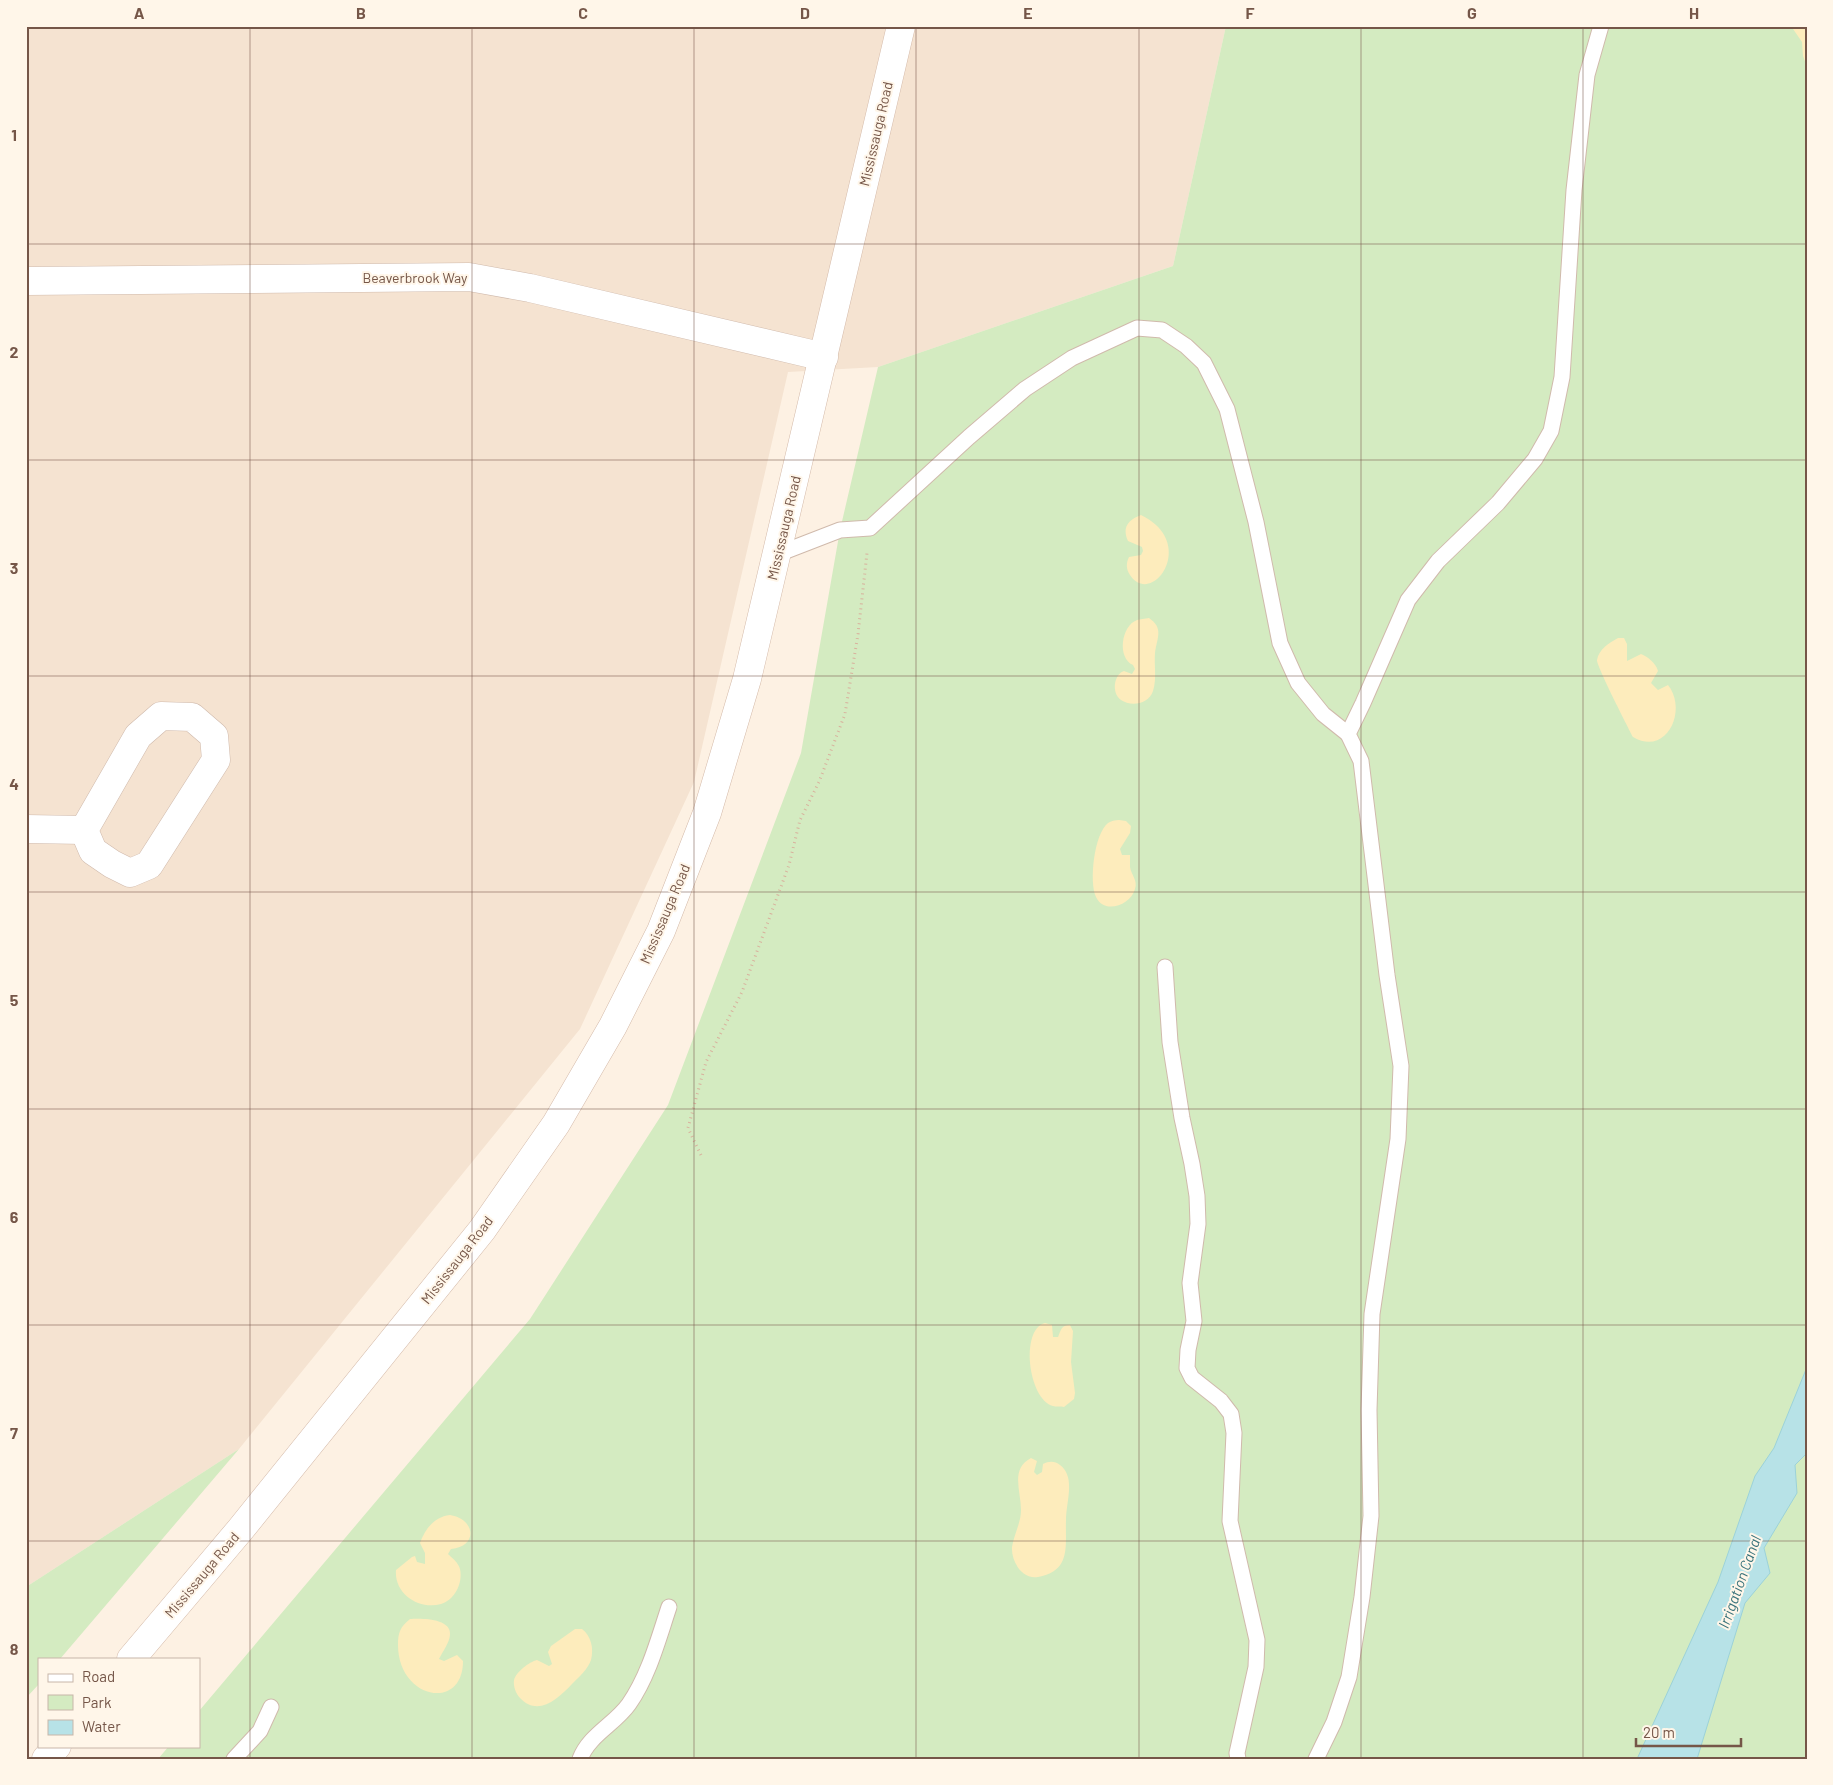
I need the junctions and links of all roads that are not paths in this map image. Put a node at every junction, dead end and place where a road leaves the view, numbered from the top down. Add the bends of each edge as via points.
1 (901, 26) edge
2 (1601, 26) edge
3 (26, 281) edge
4 (824, 358) junction
5 (778, 554) junction
6 (1348, 734) junction
7 (26, 830) edge
8 (84, 830) junction
9 (1165, 966) dead end
10 (669, 1607) dead end
11 (132, 1658) edge
12 (272, 1708) dead end
13 (55, 1748) edge
14 (46, 1759) edge
15 (234, 1759) edge
16 (580, 1759) edge
17 (1238, 1759) edge
18 (1316, 1759) edge

1 - 4 main road, Mississauga Road
2 - 6 lane via 1587,75 1574,190 1562,377 1550,431 1535,459 1511,488 1438,560 1408,600
3 - 4 main road, Beaverbrook Way via 469,277 530,288
4 - 5 main road, Mississauga Road
5 - 6 lane via 840,530 870,528 1025,389 1072,358 1137,328 1162,330 1204,363 1227,409 1256,522 1280,643 1298,683 1323,714
5 - 11 main road, Mississauga Road via 748,679 703,822 661,931 613,1026 556,1124 482,1230 240,1530
6 - 18 lane via 1361,761 1401,1066 1398,1139 1372,1314 1369,1410 1371,1516 1362,1597 1349,1677 1334,1722
7 - 8 main road
8 - 8 main road via 94,851 112,864 130,873 148,865 216,760 214,736 192,717 161,716 138,736
9 - 17 lane via 1170,1042 1197,1196 1198,1224 1190,1283 1194,1321 1187,1368 1192,1378 1221,1401 1231,1414 1234,1433 1230,1521 1256,1640 1256,1666
10 - 16 lane via 645,1675 628,1705 598,1733
12 - 15 lane via 260,1731
13 - 14 main road

